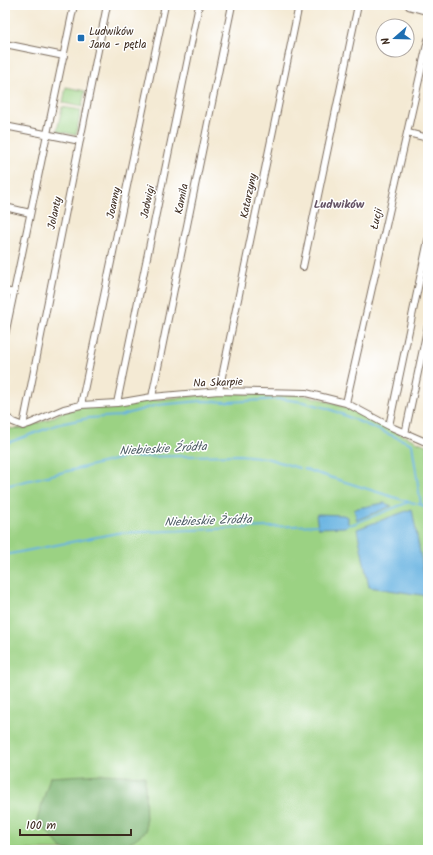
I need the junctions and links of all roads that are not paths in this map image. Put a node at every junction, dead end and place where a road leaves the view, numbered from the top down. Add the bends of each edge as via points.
1 (74, 5) edge
2 (107, 5) edge
3 (165, 5) edge
4 (199, 5) edge
5 (232, 5) edge
6 (299, 5) edge
7 (358, 5) edge
8 (410, 5) edge
9 (428, 10) edge
10 (428, 40) edge
11 (5, 44) edge
12 (64, 56) junction
13 (5, 126) edge
14 (408, 133) junction
15 (47, 135) junction
16 (428, 138) edge
17 (80, 141) junction
18 (5, 207) edge
19 (30, 212) junction
20 (428, 240) edge
21 (303, 267) dead end
22 (5, 291) edge
23 (14, 293) junction
24 (428, 325) edge
25 (5, 335) edge
26 (219, 391) junction
27 (152, 397) junction
28 (116, 403) junction
29 (346, 403) junction
30 (81, 406) junction
31 (5, 416) edge
32 (23, 426) junction
33 (389, 426) junction
34 (405, 434) junction
35 (428, 443) edge

1 - 12 street
2 - 17 street, Jolanty
3 - 30 street, Joanny
4 - 28 street, Jadwigi
5 - 27 street, Kamila
6 - 26 street, Katarzyny
7 - 21 street
8 - 9 street
10 - 14 street, Łucji
11 - 12 street
12 - 15 street
13 - 15 street
14 - 16 street
14 - 29 street, Łucji
15 - 17 street
15 - 19 street
17 - 32 street, Jolanty
18 - 19 street
19 - 23 street
20 - 33 street
22 - 23 street
23 - 25 street
24 - 34 street
26 - 27 street, Na Skarpie
26 - 29 street, Na Skarpie via 306,393
27 - 28 street, Na Skarpie
28 - 30 street, Na Skarpie
29 - 33 street, Na Skarpie
30 - 32 street, Na Skarpie via 64,409
31 - 32 street
33 - 34 street, Na Skarpie
34 - 35 street, Na Skarpie

